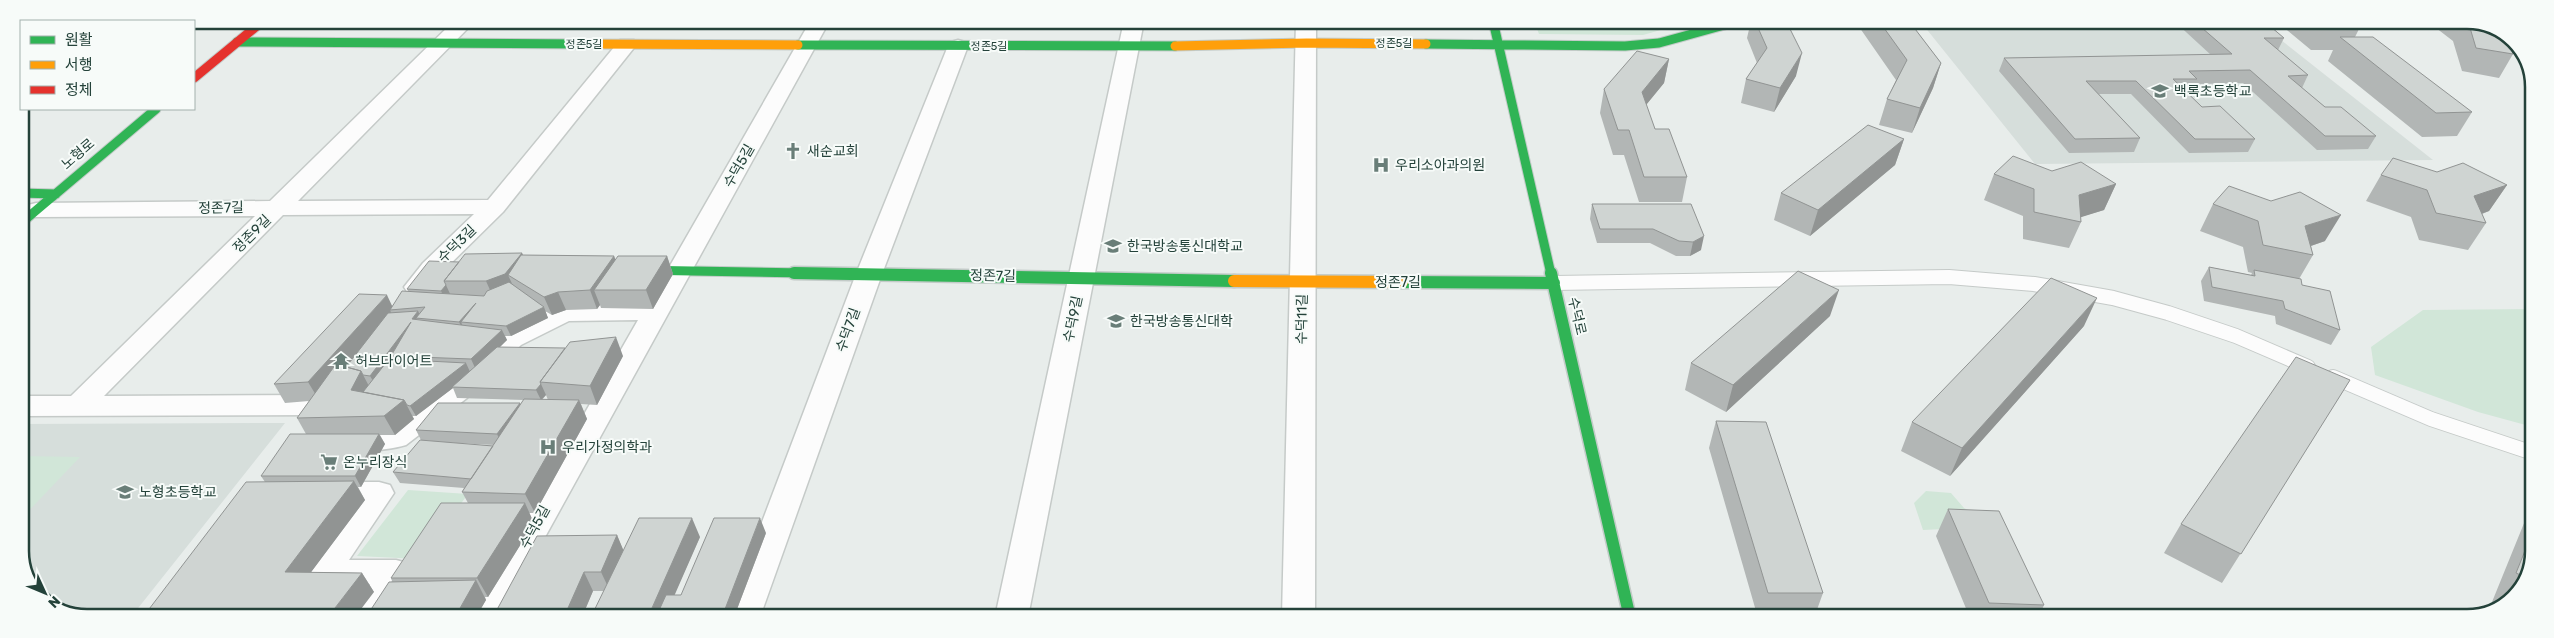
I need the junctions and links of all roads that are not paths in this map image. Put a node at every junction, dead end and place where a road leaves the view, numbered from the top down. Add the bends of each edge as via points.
1 (253, 29) edge
2 (457, 29) edge
3 (817, 29) edge
4 (1132, 29) edge
5 (1495, 29) edge
6 (1710, 29) edge
7 (1307, 32) edge
8 (237, 42) junction
9 (443, 43) junction
10 (1498, 43) junction
11 (627, 44) junction
12 (807, 45) junction
13 (958, 46) junction
14 (1129, 47) junction
15 (195, 77) edge
16 (155, 110) edge
17 (29, 193) edge
18 (56, 194) junction
19 (278, 207) junction
20 (495, 207) junction
21 (29, 216) edge
22 (29, 217) edge
23 (621, 270) edge
24 (680, 270) junction
25 (869, 274) junction
26 (1081, 278) junction
27 (1302, 282) junction
28 (1554, 283) junction
29 (402, 306) edge
30 (656, 312) junction
31 (443, 402) junction
32 (483, 404) edge
33 (29, 406) edge
34 (77, 407) junction
35 (571, 409) edge
36 (601, 410) junction
37 (2525, 450) edge
38 (293, 494) edge
39 (371, 609) edge
40 (489, 609) edge
41 (746, 609) edge
42 (1013, 609) edge
43 (1299, 609) edge
44 (1628, 609) edge

1 - 8 street
2 - 9 street, 정존9길
3 - 12 street, 수덕5길
4 - 14 street, 수덕9길
5 - 10 street, 수덕로
6 - 10 street, 정존5길 via 1659,43 1625,46
7 - 10 street, 정존5길
7 - 14 street, 정존5길
7 - 27 street, 수덕11길
8 - 9 street, 정존5길
8 - 15 street
9 - 11 street, 정존5길
9 - 19 street, 정존9길
10 - 28 street, 수덕로
11 - 12 street, 정존5길
11 - 20 street, 수덕3길
12 - 13 street, 정존5길
12 - 24 street, 수덕5길
13 - 14 street, 정존5길
13 - 25 street, 수덕7길
14 - 26 street, 수덕9길
16 - 18 street, 노형로
17 - 18 street
18 - 21 street, 노형로
19 - 20 street, 정존7길
19 - 22 street, 정존7길
19 - 34 street, 정존9길
20 - 29 street, 수덕3길 via 442,268
23 - 24 street, 정존7길
24 - 25 street, 정존7길
24 - 30 street, 수덕5길
25 - 26 street, 정존7길
25 - 41 street, 수덕7길
26 - 27 street, 정존7길
26 - 42 street, 수덕9길
27 - 28 street, 정존7길
27 - 43 street, 수덕11길
28 - 37 lane via 1949,277 2034,284 2113,298 2236,336 2431,420
28 - 44 street, 수덕로
30 - 31 street via 564,313 512,339
30 - 36 street, 수덕5길
31 - 32 street
31 - 34 street via 396,438 315,434 329,398
33 - 34 street
35 - 36 street
36 - 40 street, 수덕5길
38 - 39 street via 379,493 323,572 396,572

